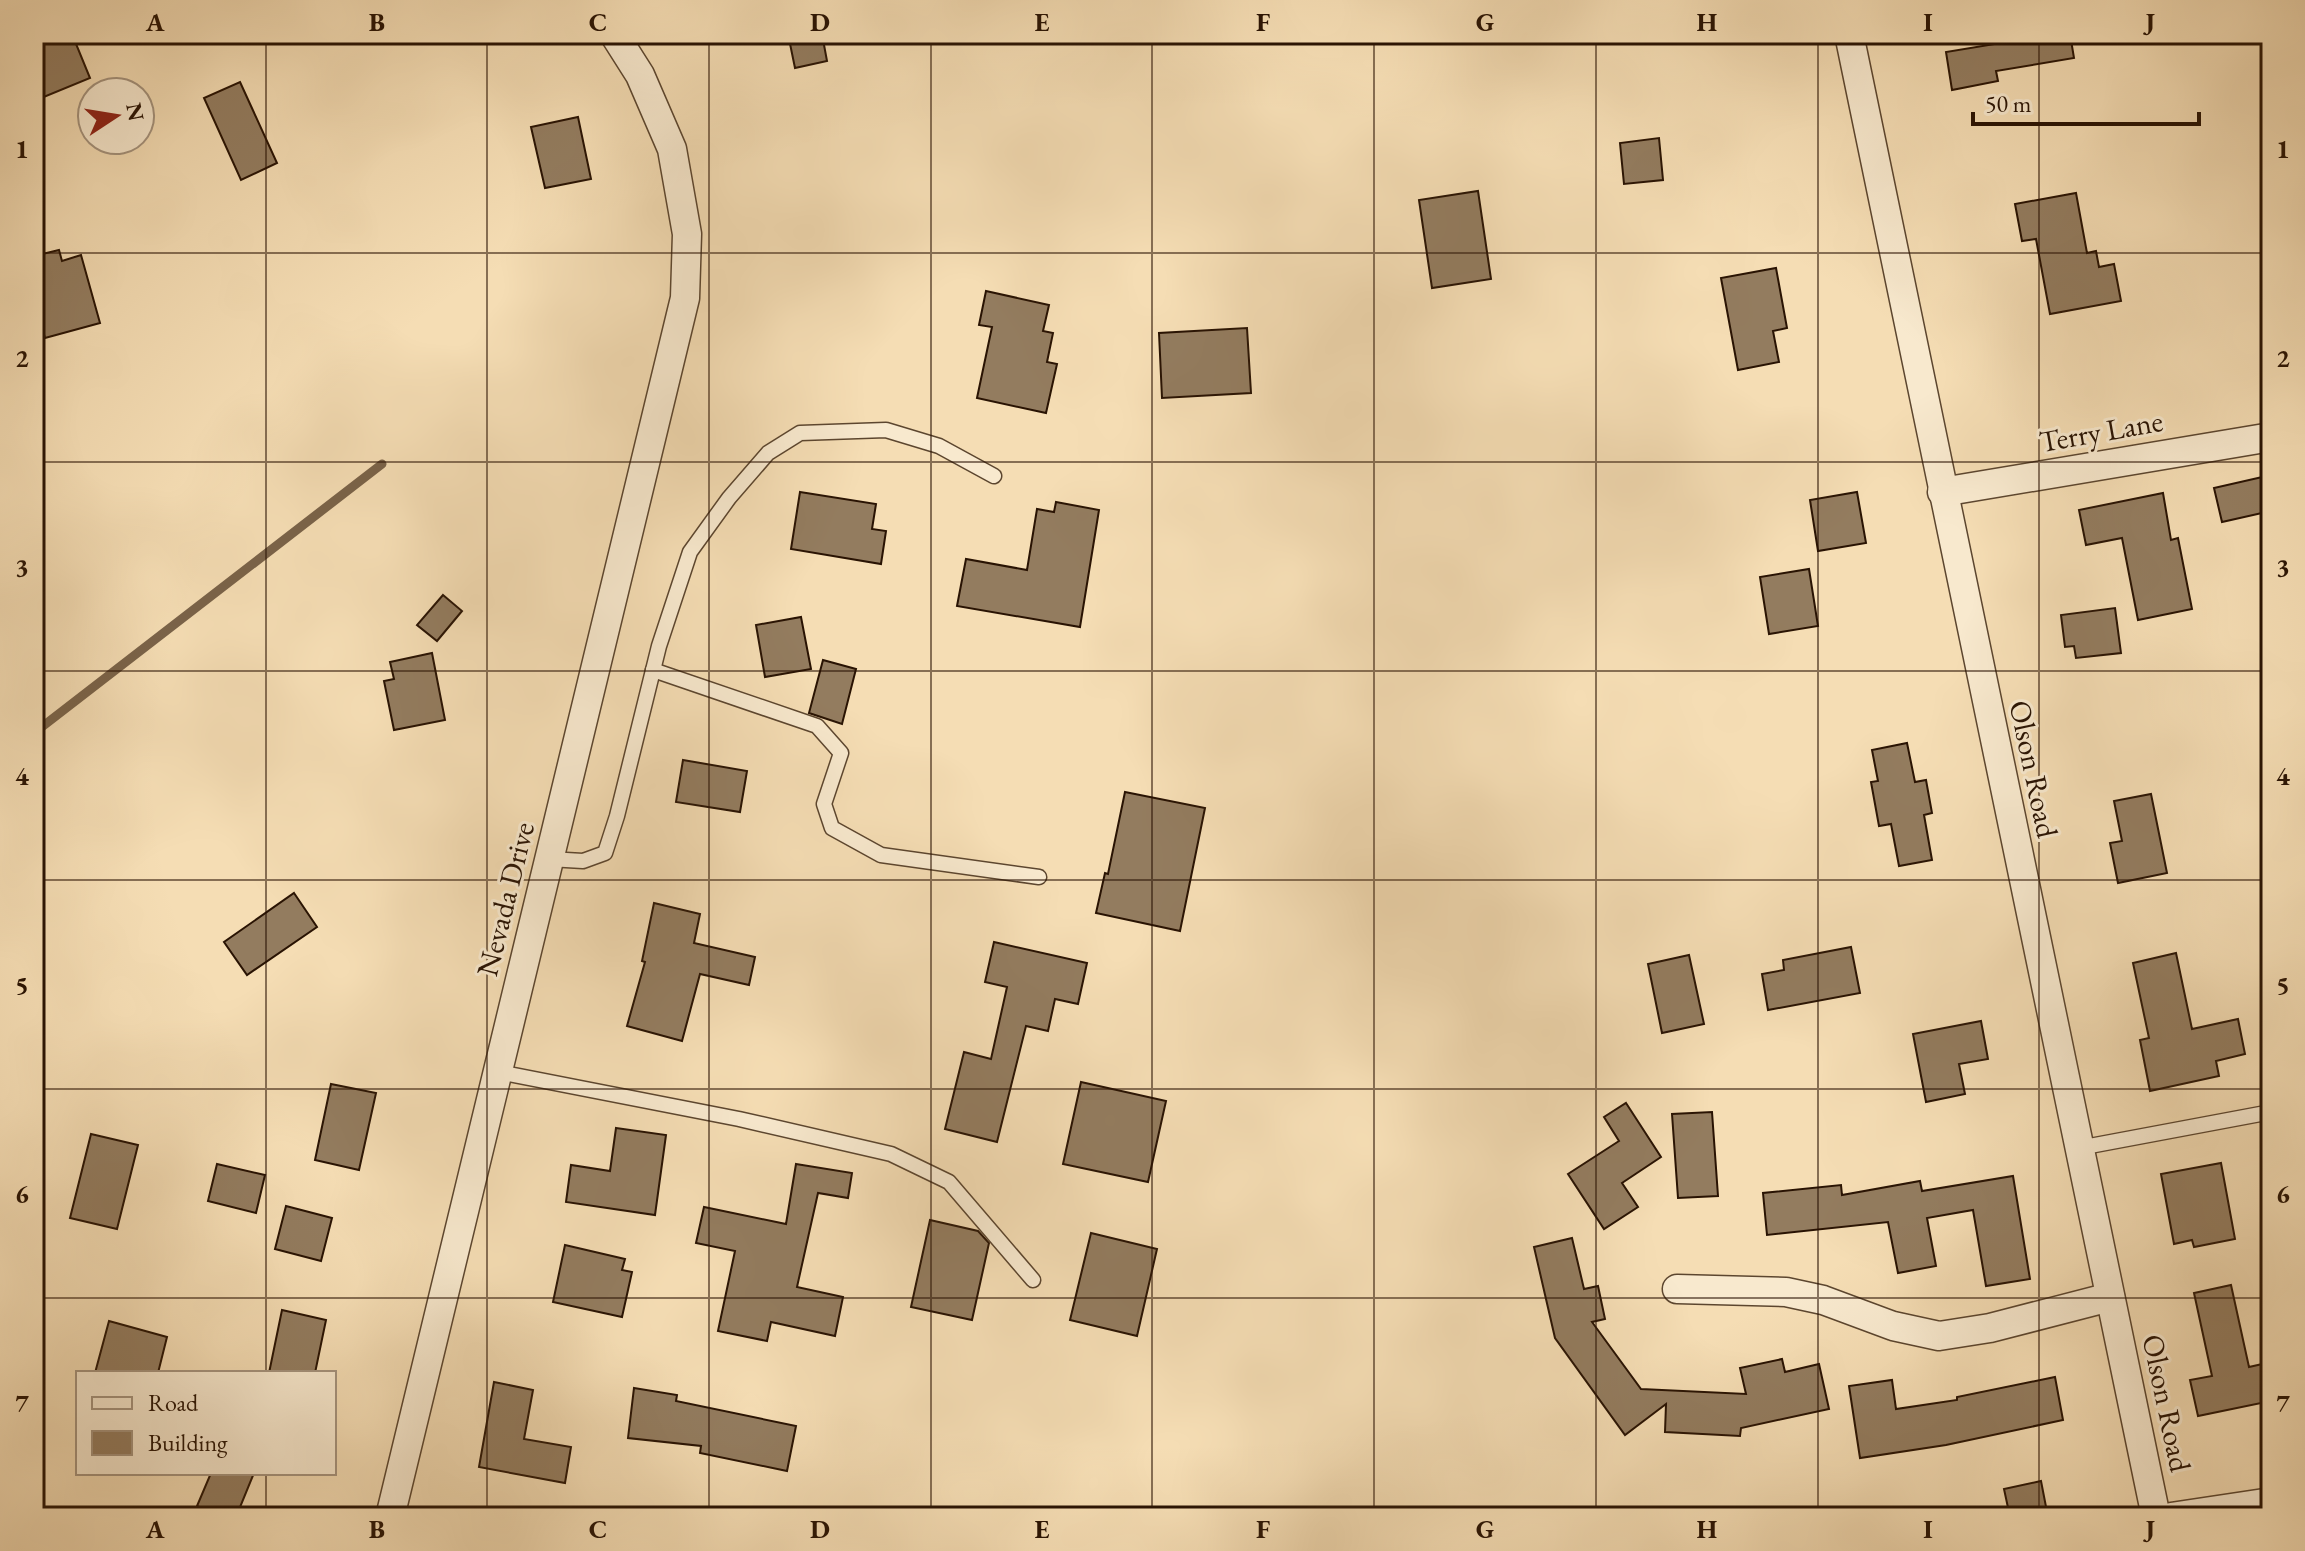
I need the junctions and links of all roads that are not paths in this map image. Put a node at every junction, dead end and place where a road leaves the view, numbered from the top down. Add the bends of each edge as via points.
1 (614, 34) edge
2 (1849, 34) edge
3 (2271, 437) edge
4 (994, 476) dead end
5 (1942, 492) junction
6 (653, 670) junction
7 (549, 859) junction
8 (1039, 877) dead end
9 (498, 1072) junction
10 (2271, 1112) edge
11 (2079, 1148) junction
12 (1033, 1280) dead end
13 (1677, 1289) dead end
14 (2110, 1297) junction
15 (2271, 1502) edge
16 (390, 1517) edge
17 (2156, 1517) edge
18 (2171, 1517) edge

1 - 7 street, Nevada Drive via 640,75 672,149 687,234 685,298
2 - 5 street, Olson Road
3 - 5 street, Terry Lane
4 - 6 lane via 939,446 886,430 800,433 768,453 690,552
5 - 11 street, Olson Road
6 - 7 lane via 605,853 583,861
6 - 8 lane via 817,726 841,753 824,804 832,828 881,855
7 - 9 street, Nevada Drive
9 - 12 lane via 891,1154 949,1182
9 - 16 street, Nevada Drive
10 - 11 lane
11 - 14 street, Olson Road
13 - 14 street via 1786,1292 1939,1336
14 - 17 street, Olson Road
15 - 18 street

